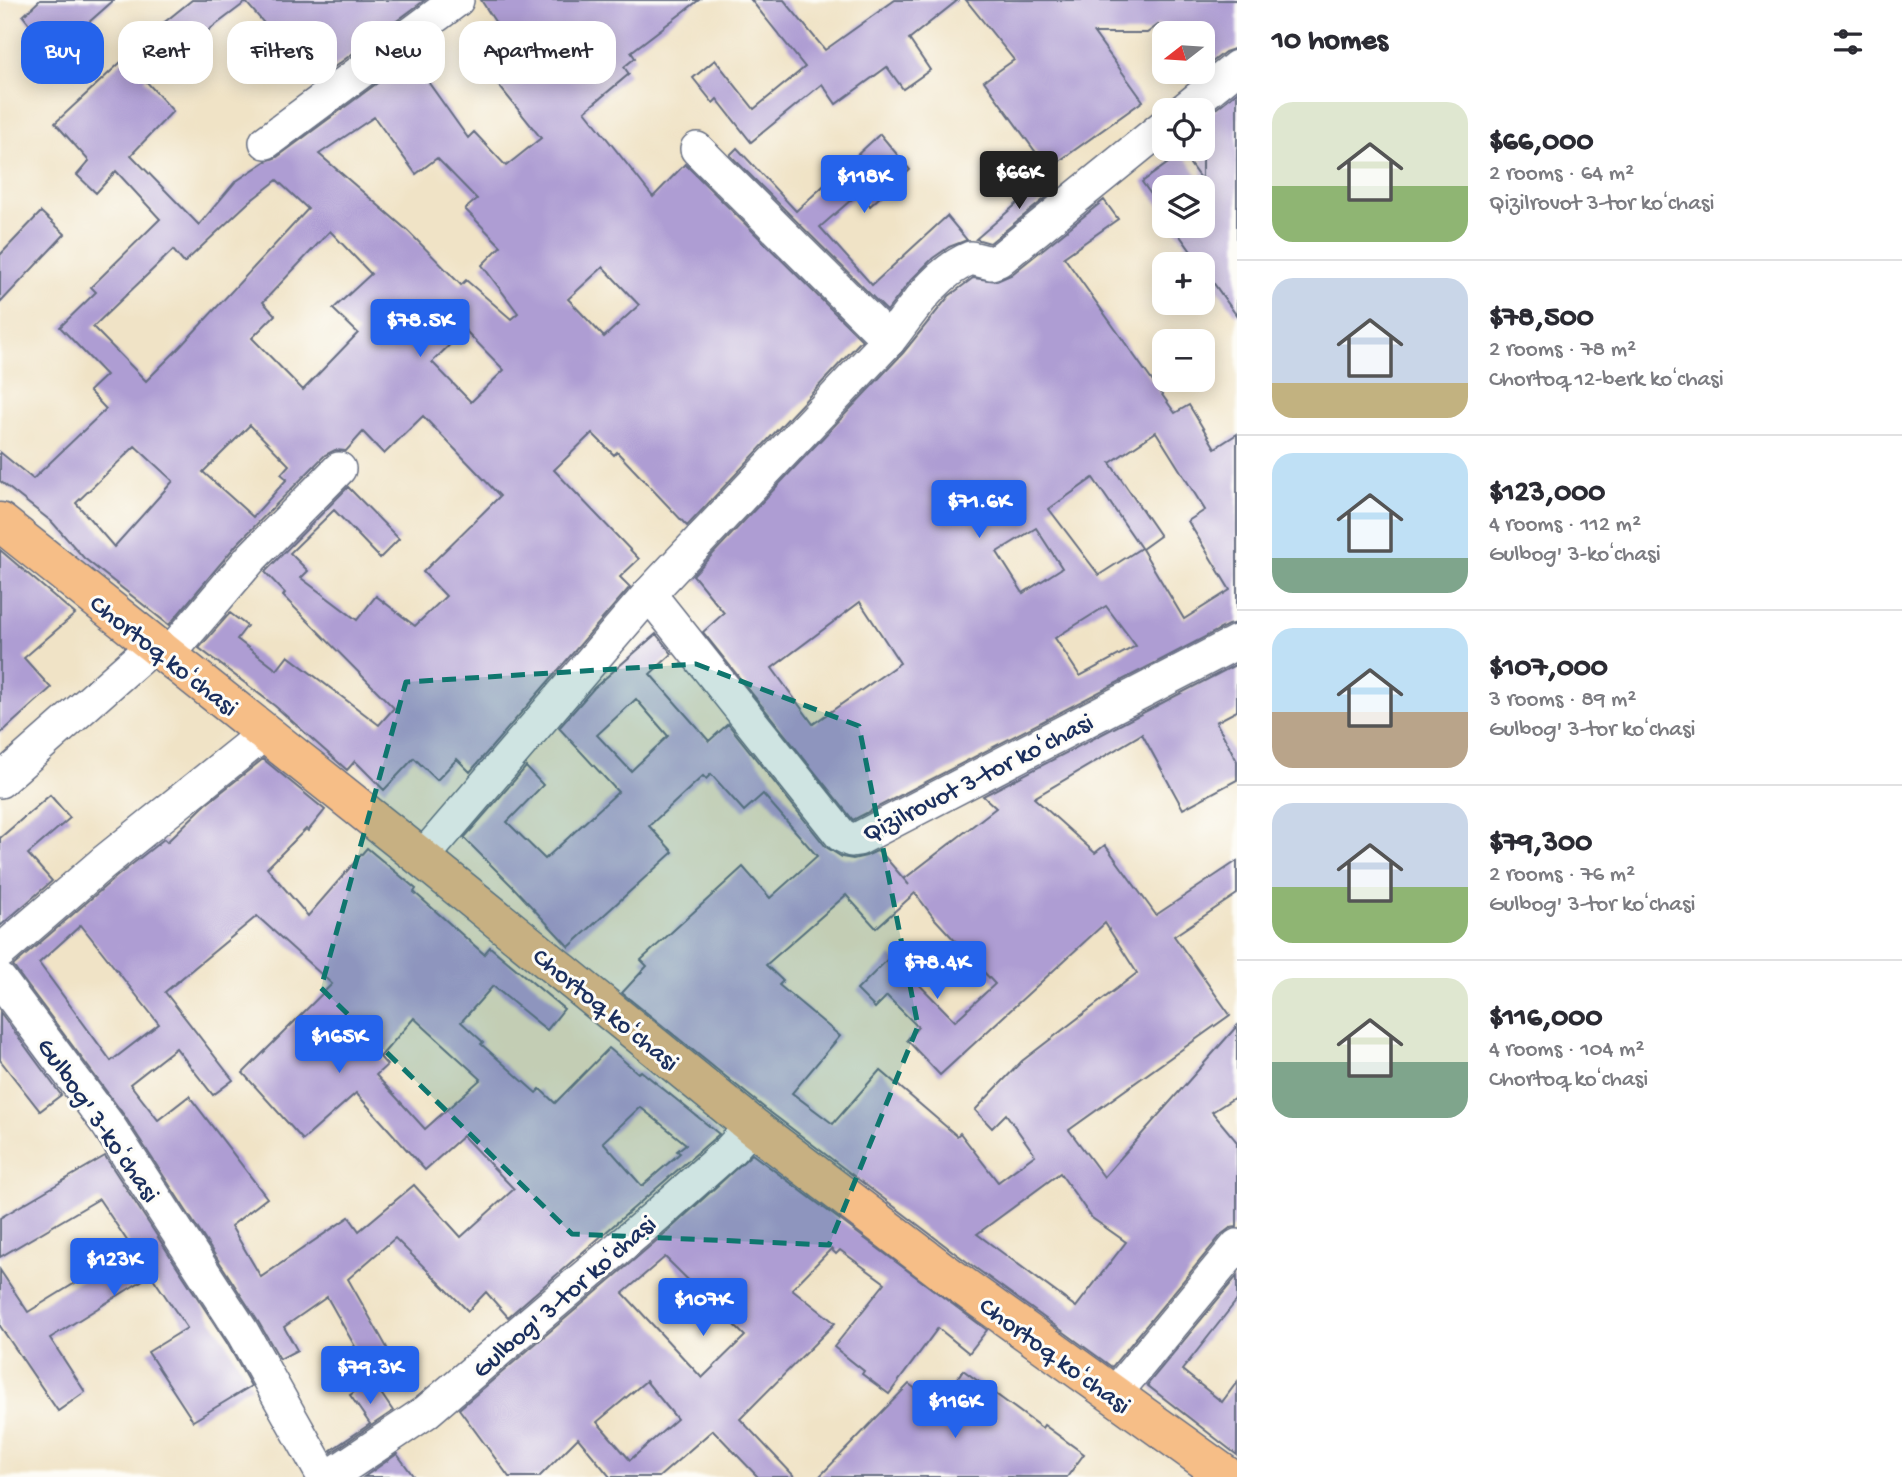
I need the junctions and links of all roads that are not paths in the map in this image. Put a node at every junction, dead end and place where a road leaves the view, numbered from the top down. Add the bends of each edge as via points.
1 (457, 0) edge
2 (1237, 67) edge
3 (1199, 98) edge
4 (1152, 136) edge
5 (266, 142) dead end
6 (697, 149) dead end
7 (889, 340) junction
8 (339, 469) dead end
9 (0, 522) edge
10 (649, 594) junction
11 (1237, 642) edge
12 (161, 650) junction
13 (265, 733) junction
14 (0, 781) edge
15 (422, 858) junction
16 (0, 952) edge
17 (0, 980) edge
18 (752, 1126) junction
19 (1237, 1246) edge
20 (1113, 1396) junction
21 (327, 1477) edge
22 (1228, 1477) edge

1 - 5 street
2 - 3 street
4 - 7 street via 999,260 991,263 971,258 957,263
6 - 7 street
7 - 10 street
8 - 12 street
9 - 12 main road, Chortoq koʻchasi
10 - 11 street, Qizilrovot 3-tor koʻchasi via 841,835 851,840
10 - 15 street
12 - 13 main road, Chortoq koʻchasi
12 - 14 street
13 - 15 main road, Chortoq koʻchasi
13 - 16 street
15 - 18 main road, Chortoq koʻchasi
17 - 21 street, Gulbog' 3-koʻchasi via 108,1125 243,1333
18 - 20 main road, Chortoq koʻchasi
18 - 21 street, Gulbog' 3-tor koʻchasi via 656,1216 426,1412
19 - 20 street
20 - 22 main road, Chortoq koʻchasi

